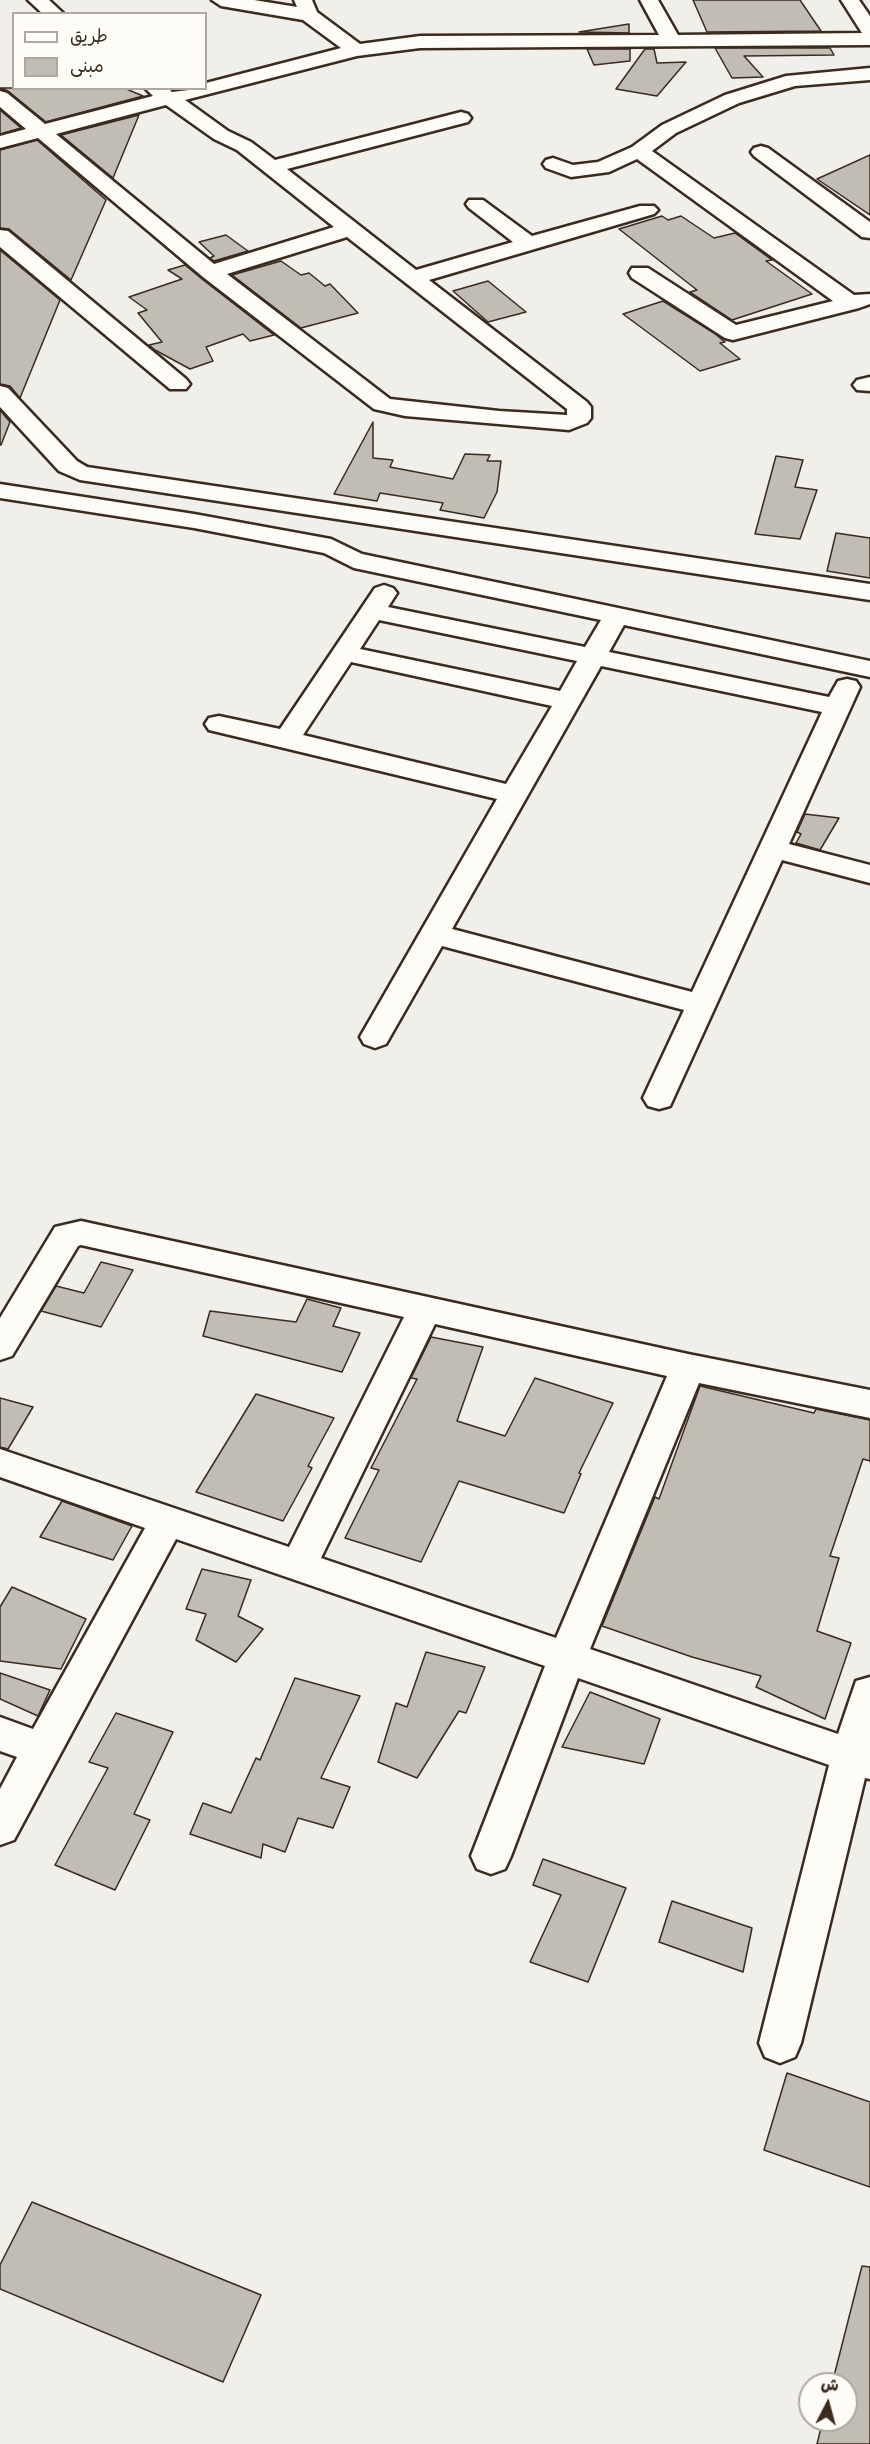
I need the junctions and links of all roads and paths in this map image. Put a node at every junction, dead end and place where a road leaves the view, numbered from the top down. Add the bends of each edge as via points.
1 (37, 0) edge
2 (221, 0) edge
3 (649, 0) edge
4 (850, 0) edge
5 (306, 7) edge
6 (52, 12) edge
7 (870, 31) edge
8 (870, 39) edge
9 (672, 40) junction
10 (356, 50) junction
11 (870, 74) edge
12 (207, 83) edge
13 (178, 90) edge
14 (160, 94) edge
15 (0, 97) edge
16 (461, 118) dead end
17 (39, 132) junction
18 (0, 142) edge
19 (639, 151) junction
20 (761, 152) dead end
21 (552, 164) dead end
22 (272, 167) junction
23 (476, 204) dead end
24 (647, 210) dead end
25 (349, 229) junction
26 (870, 232) edge
27 (0, 236) edge
28 (530, 245) junction
29 (211, 272) junction
30 (640, 273) dead end
31 (411, 278) junction
32 (860, 300) edge
33 (178, 384) dead end
34 (0, 393) edge
35 (0, 491) edge
36 (400, 569) junction
37 (870, 592) edge
38 (372, 611) junction
39 (616, 615) junction
40 (344, 653) junction
41 (593, 657) junction
42 (863, 667) edge
43 (567, 701) junction
44 (838, 707) junction
45 (219, 724) dead end
46 (287, 739) junction
47 (514, 795) junction
48 (773, 849) junction
49 (870, 874) edge
50 (434, 934) junction
51 (702, 1005) junction
52 (375, 1037) dead end
53 (659, 1098) dead end
54 (425, 1309) junction
55 (0, 1347) edge
56 (688, 1367) junction
57 (870, 1404) edge
58 (0, 1463) edge
59 (168, 1520) junction
60 (299, 1565) junction
61 (567, 1658) junction
62 (870, 1693) edge
63 (0, 1734) edge
64 (42, 1749) junction
65 (861, 1759) edge
66 (0, 1827) edge
67 (491, 1856) dead end
68 (780, 2043) dead end

1 - 6 street
2 - 5 street
3 - 9 street
4 - 7 street
5 - 10 street
8 - 9 street
9 - 10 street via 420,42
10 - 12 street
11 - 19 street via 793,80 732,99 669,129
13 - 14 street
14 - 17 street
14 - 22 street
15 - 17 street
16 - 22 street
17 - 18 street
17 - 29 street
19 - 21 street via 586,171 571,171
19 - 32 street via 687,188
20 - 26 street
22 - 25 street
23 - 28 street
24 - 28 street
25 - 29 street
25 - 31 street
27 - 33 street
28 - 31 street
29 - 31 street via 382,404 568,423 579,418 579,407
30 - 32 street via 733,333
34 - 37 street via 68,466 80,473
35 - 36 street via 332,547 354,560
36 - 38 street
36 - 39 street
38 - 40 street
38 - 41 street
39 - 41 street
39 - 42 street
40 - 43 street
40 - 46 street
41 - 43 street
41 - 44 street
42 - 44 street
43 - 47 street
44 - 48 street
45 - 46 street
46 - 47 street
47 - 50 street
48 - 49 street
48 - 51 street
50 - 51 street
50 - 52 street
51 - 53 street
54 - 55 street via 75,1233 67,1236
54 - 56 street
54 - 60 street
56 - 57 street
56 - 61 street
58 - 59 street
59 - 60 street
59 - 64 street
60 - 61 street
61 - 65 street
61 - 67 street
62 - 65 street
63 - 64 street
64 - 66 street
65 - 68 street

